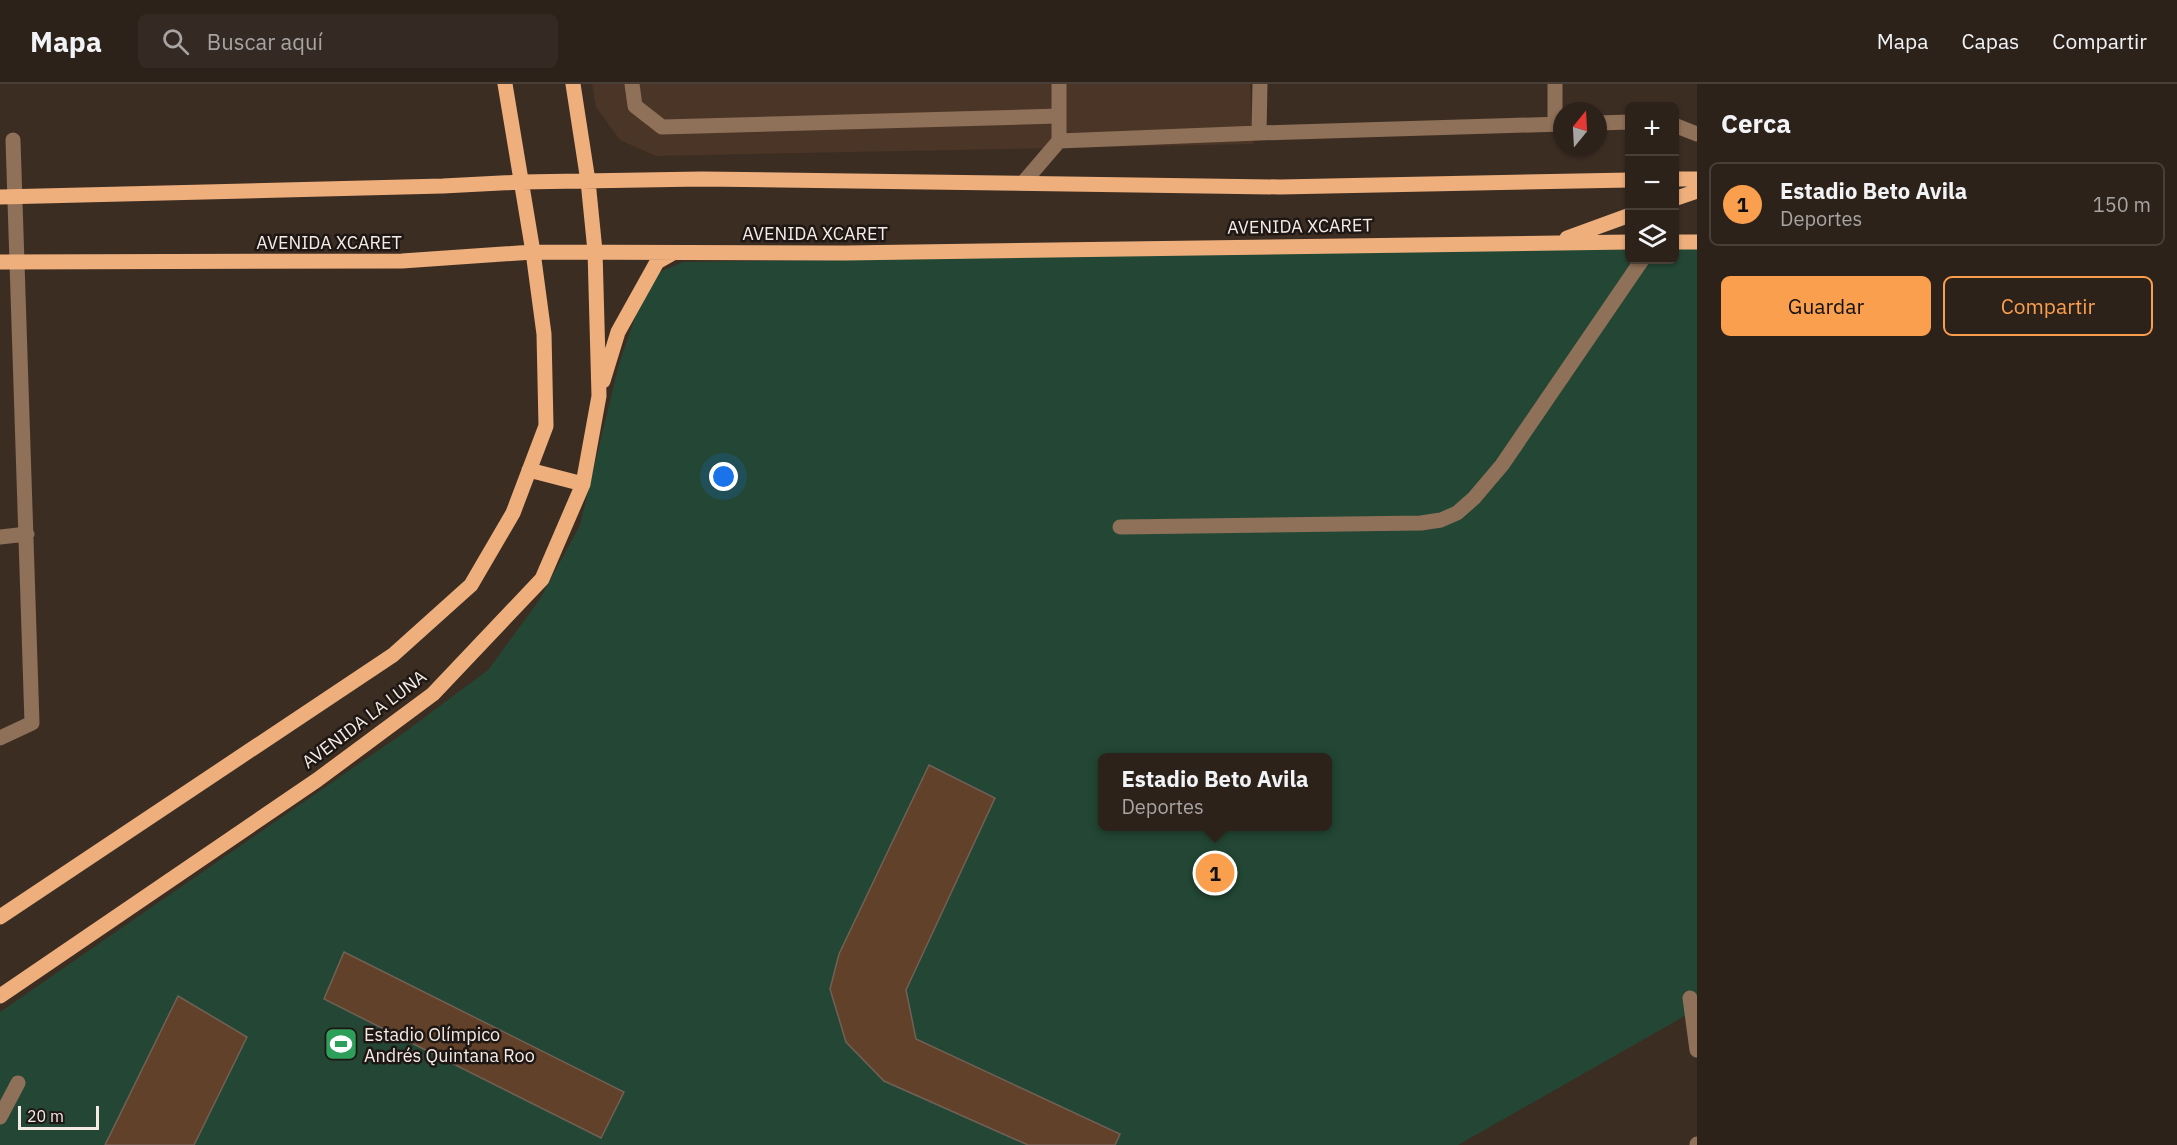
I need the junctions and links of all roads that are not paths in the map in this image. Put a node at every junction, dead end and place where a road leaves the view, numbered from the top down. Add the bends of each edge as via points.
1 (505, 84) edge
2 (573, 84) edge
3 (632, 84) edge
4 (1059, 84) edge
5 (1260, 84) edge
6 (1555, 84) edge
7 (1556, 102) edge
8 (1059, 116) junction
9 (1625, 122) edge
10 (1607, 123) edge
11 (1553, 124) edge
12 (1679, 127) edge
13 (1259, 133) junction
14 (1697, 134) edge
15 (13, 140) dead end
16 (1059, 141) junction
17 (1679, 179) edge
18 (1697, 179) edge
19 (1625, 180) edge
20 (588, 181) junction
21 (521, 182) junction
22 (1023, 183) junction
23 (1697, 191) edge
24 (8, 196) edge
25 (1679, 197) edge
26 (1625, 216) edge
27 (1556, 242) junction
28 (1625, 242) edge
29 (1679, 242) edge
30 (1697, 242) edge
31 (595, 251) junction
32 (676, 251) junction
33 (533, 252) junction
34 (0, 262) edge
35 (18, 262) junction
36 (1639, 264) edge
37 (599, 396) junction
38 (530, 470) junction
39 (583, 484) junction
40 (1120, 527) dead end
41 (27, 534) junction
42 (0, 537) edge
43 (0, 738) edge
44 (0, 917) edge
45 (0, 996) edge
46 (1690, 998) dead end
47 (1697, 1050) edge
48 (0, 1092) edge
49 (0, 1117) edge

1 - 21 main road, AVENIDA LA LUNA
2 - 20 main road, AVENIDA LA LUNA
3 - 8 street via 635,106 662,127
4 - 8 street
5 - 13 street
6 - 7 street
8 - 16 street
9 - 10 street
11 - 13 street
12 - 14 street
13 - 16 street
15 - 24 street
16 - 22 street
17 - 18 main road
19 - 22 main road via 1280,187
20 - 21 main road
20 - 22 main road via 702,178
20 - 31 main road, AVENIDA LA LUNA
21 - 24 main road
21 - 33 main road, AVENIDA LA LUNA
23 - 25 main road
24 - 35 street
26 - 27 main road
27 - 28 main road, AVENIDA XCARET
27 - 32 main road, AVENIDA XCARET via 845,253
29 - 30 main road
31 - 32 main road, AVENIDA XCARET
31 - 33 main road, AVENIDA XCARET
31 - 37 main road, AVENIDA LA LUNA
32 - 37 main road via 657,262 618,332
33 - 35 main road, AVENIDA XCARET via 402,261
33 - 38 main road, AVENIDA LA LUNA via 544,334 546,426
34 - 35 main road, AVENIDA XCARET
35 - 41 street
36 - 40 street via 1502,465 1457,513 1421,523
37 - 39 main road, AVENIDA LA LUNA
38 - 39 main road
38 - 44 main road, AVENIDA LA LUNA via 513,513 471,585 393,655
39 - 45 main road, AVENIDA LA LUNA via 542,579 433,694 317,780
41 - 42 street
41 - 43 street via 32,723
46 - 47 street
48 - 49 street via 18,1083

